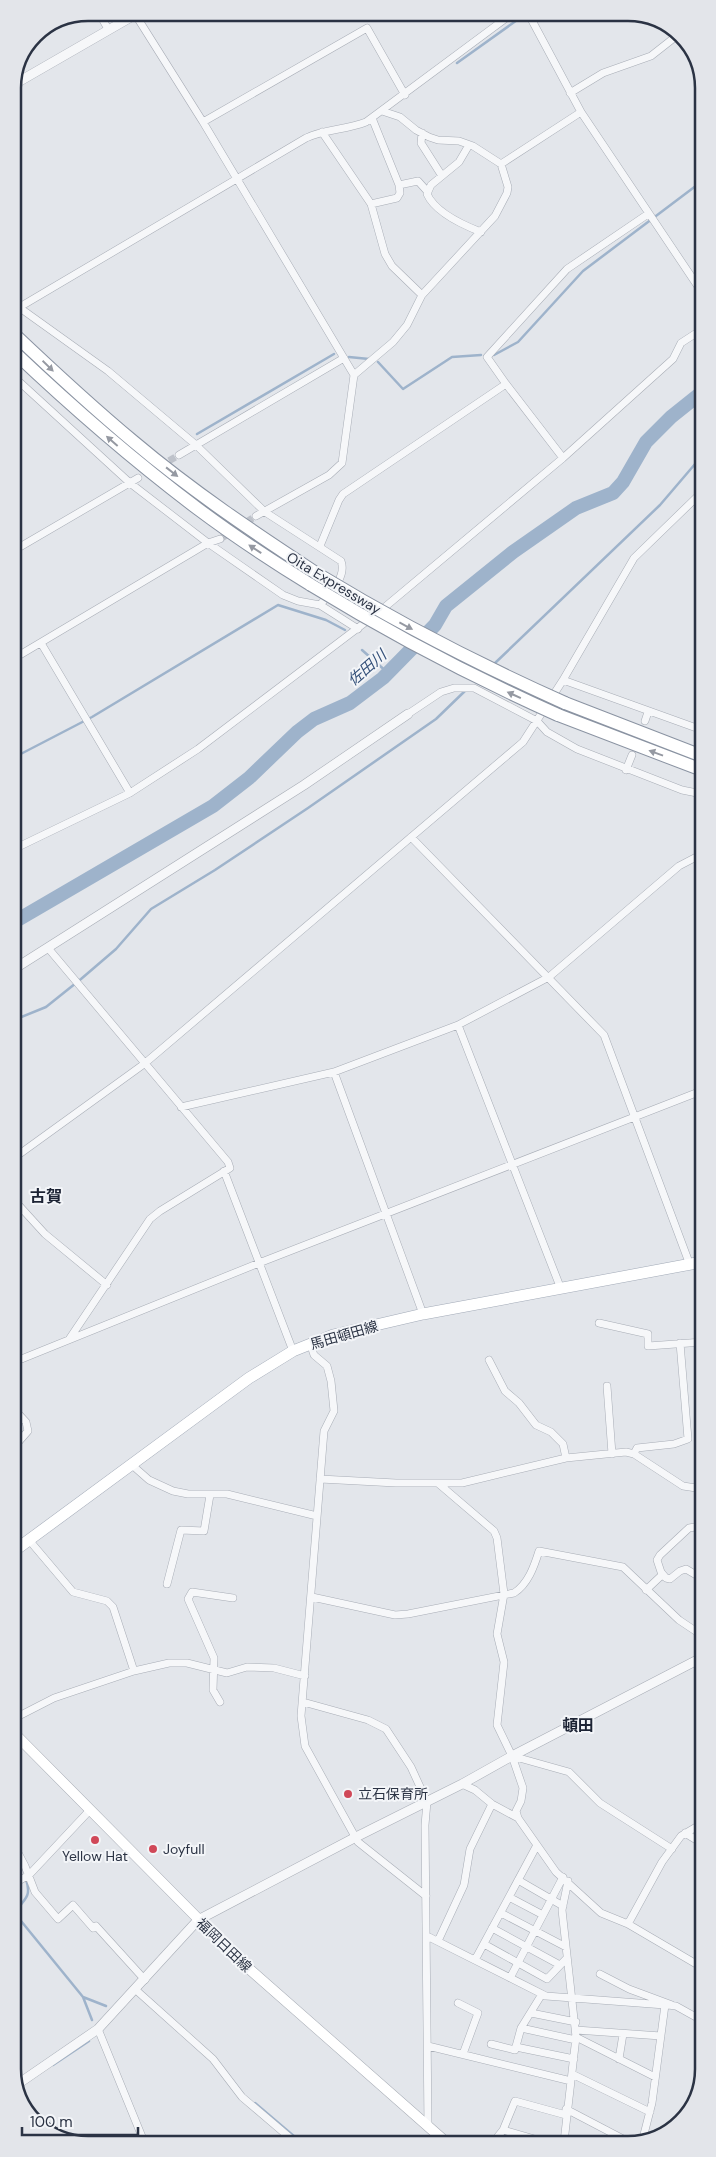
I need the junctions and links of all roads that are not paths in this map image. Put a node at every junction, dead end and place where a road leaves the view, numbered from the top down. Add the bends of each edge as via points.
1 (104, 21) edge
2 (122, 21) edge
3 (141, 21) edge
4 (502, 21) edge
5 (532, 21) edge
6 (108, 29) junction
7 (672, 39) edge
8 (22, 79) edge
9 (570, 93) junction
10 (405, 95) junction
11 (382, 111) junction
12 (581, 112) junction
13 (372, 118) junction
14 (203, 122) junction
15 (322, 132) junction
16 (422, 133) junction
17 (469, 145) junction
18 (501, 164) junction
19 (442, 176) junction
20 (236, 178) junction
21 (399, 185) junction
22 (427, 191) junction
23 (371, 204) junction
24 (648, 214) junction
25 (481, 232) junction
26 (695, 282) edge
27 (422, 295) junction
28 (21, 306) edge
29 (21, 312) edge
30 (695, 334) edge
31 (21, 340) edge
32 (344, 358) junction
33 (21, 359) edge
34 (354, 375) junction
35 (21, 383) edge
36 (506, 384) junction
37 (196, 445) junction
38 (180, 455) tunnel mouth
39 (563, 458) junction
40 (138, 478) dead end
41 (130, 483) junction
42 (695, 499) edge
43 (265, 512) junction
44 (256, 516) tunnel mouth
45 (220, 539) tunnel mouth
46 (208, 543) junction
47 (21, 546) edge
48 (320, 546) junction
49 (315, 580) junction
50 (320, 605) junction
51 (358, 629) junction
52 (41, 643) junction
53 (21, 655) edge
54 (563, 680) junction
55 (648, 712) junction
56 (408, 714) joint
57 (645, 720) dead end
58 (537, 721) junction
59 (695, 728) edge
60 (695, 753) edge
61 (632, 755) dead end
62 (695, 767) edge
63 (626, 770) junction
64 (130, 793) junction
65 (695, 793) edge
66 (411, 837) junction
67 (21, 846) edge
68 (695, 858) edge
69 (48, 948) junction
70 (21, 965) edge
71 (549, 976) junction
72 (458, 1025) junction
73 (144, 1064) junction
74 (334, 1072) junction
75 (695, 1093) edge
76 (181, 1107) junction
77 (635, 1117) junction
78 (21, 1153) edge
79 (513, 1164) junction
80 (224, 1171) junction
81 (21, 1208) edge
82 (386, 1213) junction
83 (259, 1263) junction
84 (695, 1264) edge
85 (690, 1265) junction
86 (107, 1284) junction
87 (561, 1289) junction
88 (423, 1314) junction
89 (599, 1323) dead end
90 (70, 1339) junction
91 (695, 1342) edge
92 (310, 1343) junction
93 (680, 1343) junction
94 (293, 1351) junction
95 (21, 1359) edge
96 (490, 1360) dead end
97 (607, 1386) dead end
98 (21, 1417) edge
99 (21, 1439) edge
100 (612, 1454) junction
101 (634, 1454) junction
102 (566, 1458) junction
103 (132, 1465) junction
104 (320, 1479) junction
105 (439, 1484) junction
106 (695, 1488) edge
107 (210, 1495) junction
108 (316, 1516) junction
109 (695, 1527) edge
110 (29, 1540) junction
111 (21, 1546) edge
112 (662, 1575) junction
113 (695, 1575) edge
114 (167, 1584) dead end
115 (646, 1590) junction
116 (504, 1594) junction
117 (312, 1597) junction
118 (233, 1598) dead end
119 (695, 1631) edge
120 (695, 1661) edge
121 (215, 1668) junction
122 (134, 1671) junction
123 (306, 1676) junction
124 (220, 1702) dead end
125 (303, 1702) junction
126 (21, 1715) edge
127 (21, 1740) edge
128 (512, 1756) junction
129 (462, 1784) junction
130 (427, 1802) junction
131 (492, 1804) junction
132 (90, 1810) junction
133 (518, 1818) junction
134 (695, 1827) edge
135 (685, 1833) junction
136 (356, 1836) junction
137 (695, 1839) edge
138 (537, 1845) junction
139 (672, 1849) junction
140 (21, 1858) edge
141 (26, 1877) junction
142 (565, 1879) junction
143 (21, 1880) edge
144 (518, 1880) junction
145 (426, 1896) junction
146 (509, 1896) junction
147 (551, 1900) junction
148 (563, 1906) junction
149 (500, 1913) junction
150 (543, 1916) junction
151 (198, 1920) junction
152 (628, 1924) junction
153 (492, 1928) junction
154 (535, 1931) junction
155 (427, 1936) junction
156 (438, 1941) junction
157 (484, 1944) junction
158 (527, 1947) junction
159 (566, 1947) junction
160 (567, 1958) junction
161 (475, 1960) junction
162 (518, 1963) junction
163 (695, 1963) edge
164 (560, 1965) junction
165 (600, 1974) dead end
166 (510, 1978) junction
167 (145, 1980) junction
168 (136, 1990) junction
169 (542, 1994) junction
170 (571, 1998) junction
171 (458, 2003) dead end
172 (668, 2005) junction
173 (531, 2013) junction
174 (695, 2017) edge
175 (576, 2022) junction
176 (521, 2028) junction
177 (98, 2030) junction
178 (623, 2034) junction
179 (576, 2036) junction
180 (660, 2036) junction
181 (491, 2044) dead end
182 (428, 2046) junction
183 (516, 2047) junction
184 (462, 2054) junction
185 (574, 2059) junction
186 (619, 2059) junction
187 (572, 2077) junction
188 (655, 2077) junction
189 (23, 2081) edge
190 (566, 2112) junction
191 (650, 2112) junction
192 (428, 2127) junction
193 (503, 2130) junction
194 (644, 2133) edge
195 (142, 2136) edge
196 (288, 2136) edge
197 (439, 2136) edge
198 (498, 2136) edge
199 (524, 2136) edge
200 (564, 2136) edge
201 (616, 2136) edge

1 - 6 street
2 - 6 street
3 - 14 street
4 - 10 street
5 - 9 street
6 - 8 street
7 - 9 street via 650,56 603,73
9 - 12 street
10 - 11 street
10 - 14 street via 367,28
11 - 13 street
11 - 16 street via 400,117
12 - 18 street
12 - 24 street
13 - 15 street via 356,126
13 - 21 street
14 - 20 street
15 - 20 street
15 - 23 street
16 - 17 street via 438,140
16 - 19 street via 421,143
17 - 18 street
17 - 19 street via 459,162
18 - 25 street via 507,193 495,216
19 - 22 street
20 - 28 street
20 - 32 street
21 - 22 street via 418,181
21 - 23 street via 400,193 396,198
22 - 25 street via 433,204 458,223
23 - 27 street via 385,254 392,266
24 - 26 street
24 - 36 street via 567,269 487,356
25 - 27 street
27 - 34 street via 393,342
29 - 37 street via 108,371
30 - 39 street via 681,343 673,359
31 -> 49 highway, Oita Expressway via 67,385 135,443
32 - 34 street
32 - 37 street
49 -> 33 highway, Oita Expressway via 240,540 147,469
34 - 43 street via 342,463 329,475
35 - 41 street
36 - 39 street
36 - 48 street via 343,494
37 - 38 street
37 - 43 street
39 - 51 street
40 - 41 street
41 - 46 street
41 - 47 street
42 - 54 street via 634,558
43 - 44 street
43 - 48 street
45 - 46 street
46 - 50 street via 283,595
46 - 52 street
48 - 50 street via 341,561 344,567 342,576
49 -> 60 highway, Oita Expressway, bridge via 455,652 565,703
62 -> 49 highway, Oita Expressway, bridge via 558,715 448,663 393,634
50 - 51 street
51 - 64 street via 198,749
52 - 53 street
52 - 64 street
54 - 55 street
54 - 58 street
55 - 57 street
55 - 59 street
56 - 58 street via 441,692 474,688
56 - 69 street
58 - 63 street via 547,732 577,750
58 - 66 street via 523,742
61 - 63 street
63 - 65 street
64 - 67 street
66 - 71 street
66 - 73 street
68 - 71 street via 679,866
69 - 70 street
69 - 73 street
71 - 72 street
71 - 77 street via 604,1034
72 - 74 street
72 - 79 street
73 - 76 street
73 - 78 street
74 - 76 street
74 - 82 street
75 - 77 street
76 - 80 street via 228,1162 230,1168
77 - 79 street
77 - 85 street
79 - 82 street
79 - 87 street
80 - 83 street
80 - 86 street via 150,1219
81 - 86 street via 44,1234
82 - 83 street
82 - 88 street
83 - 90 street
83 - 94 street
84 - 85 main road, 馬田頓田線
85 - 87 main road, 馬田頓田線
86 - 90 street
87 - 88 main road, 馬田頓田線
88 - 92 main road, 馬田頓田線
89 - 93 street via 648,1334 648,1346
90 - 95 street
91 - 93 street
92 - 94 main road, 馬田頓田線
92 - 104 street via 314,1355 327,1366 334,1411 324,1431
93 - 101 street via 688,1439 637,1448
94 - 103 main road, 馬田頓田線 via 249,1378
96 - 102 street via 505,1390 536,1425 552,1432 563,1444
97 - 100 street
98 - 99 street via 28,1431
100 - 101 street
100 - 102 street
101 - 106 street via 672,1481
102 - 105 street via 486,1479
103 - 107 street via 149,1480 173,1491
103 - 110 main road, 馬田頓田線
104 - 105 street
104 - 108 street
105 - 116 street via 494,1531
107 - 108 street via 228,1494
107 - 114 street via 204,1531 181,1530
108 - 117 street
109 - 112 street via 689,1528 660,1555 657,1560
110 - 111 main road, 馬田頓田線
110 - 122 street via 73,1592 107,1601 113,1607
112 - 113 street via 670,1579 686,1569
112 - 115 street
115 - 116 street via 623,1567 539,1551 522,1588
115 - 119 street via 678,1620
116 - 117 street via 395,1615
116 - 128 street via 497,1634 504,1662 497,1725
117 - 123 street
118 - 121 street via 192,1592 188,1600 214,1658
120 - 128 street
121 - 122 street via 187,1663
121 - 123 street via 226,1673 247,1668 274,1668
121 - 124 street via 213,1690
122 - 126 street via 54,1698
123 - 125 street
125 - 130 street via 368,1720 386,1730 411,1767
125 - 136 street via 301,1716 305,1746
127 - 132 main road, 福岡日田線
128 - 129 street
128 - 133 street via 523,1788 516,1811
128 - 139 street via 569,1772 600,1803
129 - 130 street
129 - 131 street
130 - 136 street
130 - 145 street
131 - 133 street
131 - 156 street via 470,1849 464,1885
132 - 141 street
132 - 151 main road, 福岡日田線
133 - 138 street
134 - 135 street
135 - 137 street
135 - 139 street
136 - 145 street via 358,1842
136 - 151 street
138 - 142 street
138 - 144 street
139 - 152 street
140 - 141 street
141 - 143 street
141 - 167 street via 58,1919 73,1904
142 - 147 street
142 - 148 street
142 - 152 street via 601,1913
144 - 146 street
144 - 147 street
145 - 155 street
146 - 149 street
146 - 150 street
147 - 148 street
147 - 150 street
148 - 159 street
149 - 153 street
149 - 154 street
150 - 154 street
151 - 167 street
151 - 192 main road, 福岡日田線
152 - 163 street
153 - 157 street
153 - 158 street
154 - 158 street
154 - 159 street
155 - 156 street
155 - 182 street
156 - 161 street
157 - 161 street
157 - 162 street
158 - 162 street
158 - 164 street
159 - 160 street
160 - 164 street
160 - 170 street
161 - 166 street
162 - 164 street via 547,1979
162 - 166 street
165 - 172 street
166 - 169 street
167 - 168 street
168 - 177 street
168 - 196 street via 213,2059 242,2097
169 - 170 street
169 - 173 street
170 - 172 street
170 - 175 street
171 - 184 street via 478,2013
172 - 174 street
172 - 180 street
173 - 175 street
173 - 176 street
175 - 179 street
176 - 179 street
176 - 183 street
177 - 189 street
177 - 195 street
178 - 179 street
178 - 180 street
178 - 186 street
179 - 185 street
179 - 186 street
180 - 188 street
181 - 183 street via 515,2050
182 - 184 street
182 - 192 street
183 - 185 street
184 - 187 street
185 - 187 street
186 - 188 street
187 - 190 street
187 - 191 street
188 - 191 street
190 - 193 street via 514,2101
190 - 200 street
190 - 201 street
191 - 194 street
192 - 197 main road, 福岡日田線
193 - 198 street
193 - 199 street

